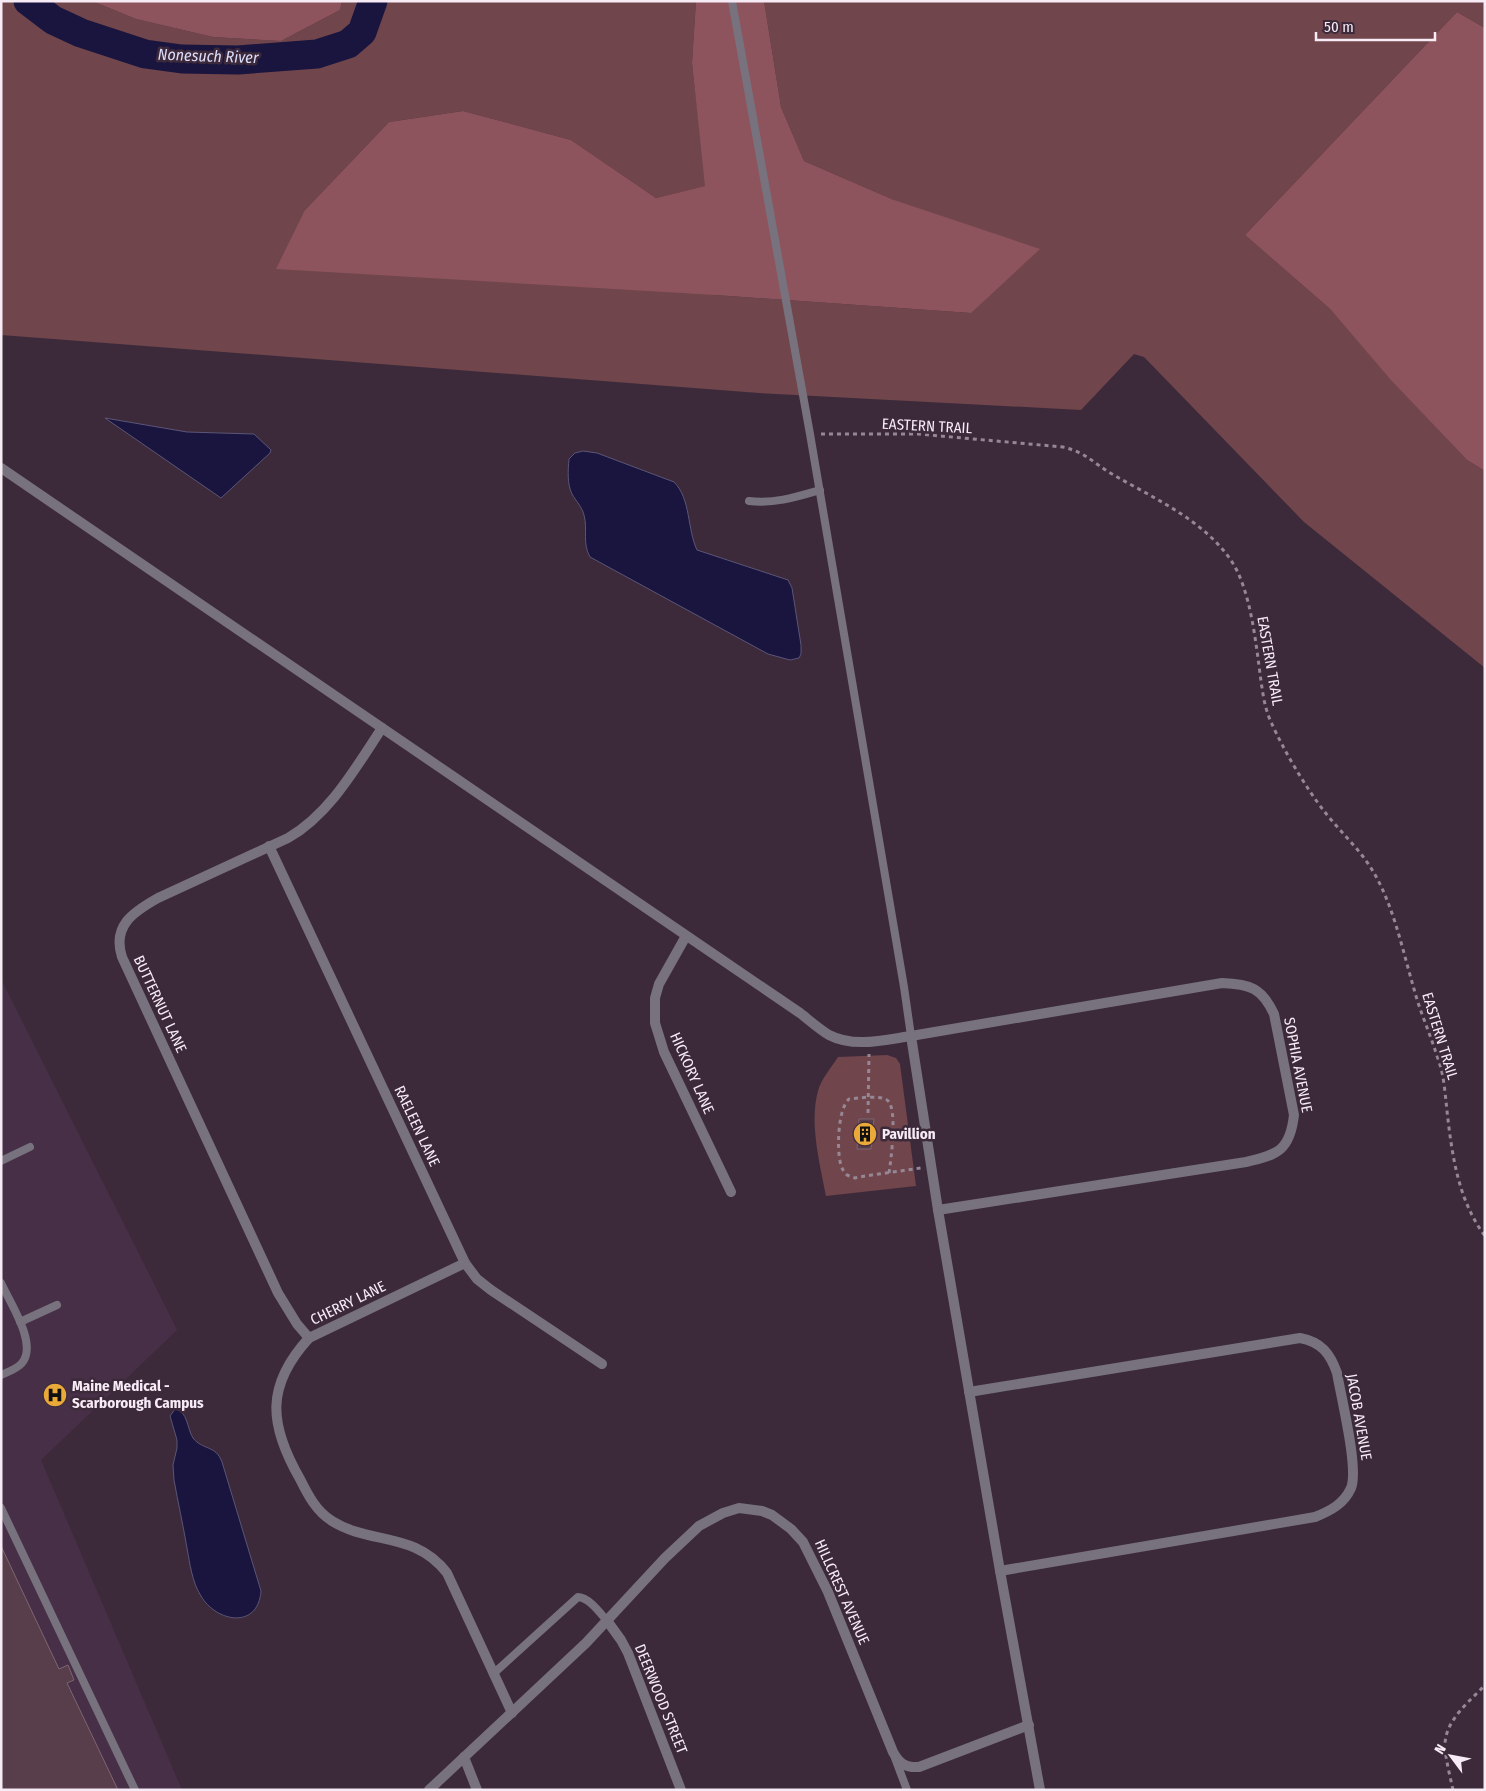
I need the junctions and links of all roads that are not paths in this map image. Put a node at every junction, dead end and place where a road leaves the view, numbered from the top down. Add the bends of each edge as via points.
1 (732, 1) edge
2 (1, 468) edge
3 (820, 490) junction
4 (749, 501) dead end
5 (382, 728) junction
6 (269, 846) junction
7 (686, 936) junction
8 (911, 1036) junction
9 (30, 1147) dead end
10 (1, 1161) edge
11 (731, 1192) dead end
12 (938, 1210) junction
13 (465, 1263) junction
14 (1, 1283) edge
15 (57, 1305) dead end
16 (20, 1322) junction
17 (310, 1338) junction
18 (602, 1364) dead end
19 (1, 1375) edge
20 (970, 1392) junction
21 (1, 1508) edge
22 (5, 1524) edge
23 (1000, 1571) junction
24 (608, 1622) junction
25 (493, 1674) junction
26 (512, 1713) junction
27 (1029, 1725) junction
28 (893, 1752) junction
29 (464, 1757) junction
30 (135, 1790) edge
31 (429, 1790) edge
32 (477, 1790) edge
33 (681, 1790) edge
34 (907, 1790) edge
35 (1040, 1790) edge

1 - 3 lane
2 - 5 street, SOPHIA AVENUE
3 - 4 lane via 778,502
3 - 8 lane
5 - 6 street, BUTTERNUT LANE via 341,788 312,821 302,830
5 - 7 street, SOPHIA AVENUE
6 - 13 street, RAELEEN LANE
6 - 17 street, BUTTERNUT LANE via 143,906 125,923 118,947 278,1293
7 - 8 street, SOPHIA AVENUE via 841,1040 869,1042
7 - 11 street, HICKORY LANE via 659,984 655,998 655,1024 664,1052
8 - 12 street
8 - 12 street, SOPHIA AVENUE via 1208,985 1248,986 1263,994 1274,1014 1294,1115 1289,1140 1282,1149 1264,1158
9 - 10 lane
12 - 20 street
13 - 17 street, CHERRY LANE
13 - 18 street, RAELEEN LANE via 491,1290
14 - 16 lane
15 - 16 lane
16 - 19 lane via 28,1352 21,1364
17 - 25 street, CHERRY LANE via 299,1349 283,1378 275,1414 278,1431 298,1476 315,1505 332,1521 408,1544 439,1563 447,1573
20 - 23 street
20 - 23 street, JACOB AVENUE via 1291,1339 1309,1340 1322,1347 1337,1372 1353,1465 1347,1495 1334,1508 1315,1517
21 - 22 lane
22 - 30 lane
23 - 27 street
24 - 25 lane via 586,1600 578,1597
24 - 26 street, HILLCREST AVENUE
24 - 28 street, HILLCREST AVENUE via 665,1558 699,1526 712,1517 739,1508 762,1511 791,1529 810,1554
24 - 33 street, DEERWOOD STREET via 628,1653
25 - 26 street, CHERRY LANE
26 - 29 street, HILLCREST AVENUE
27 - 28 street, HILLCREST AVENUE via 919,1767 902,1764
27 - 35 street
28 - 34 lane
29 - 31 street, HILLCREST AVENUE
29 - 32 street

